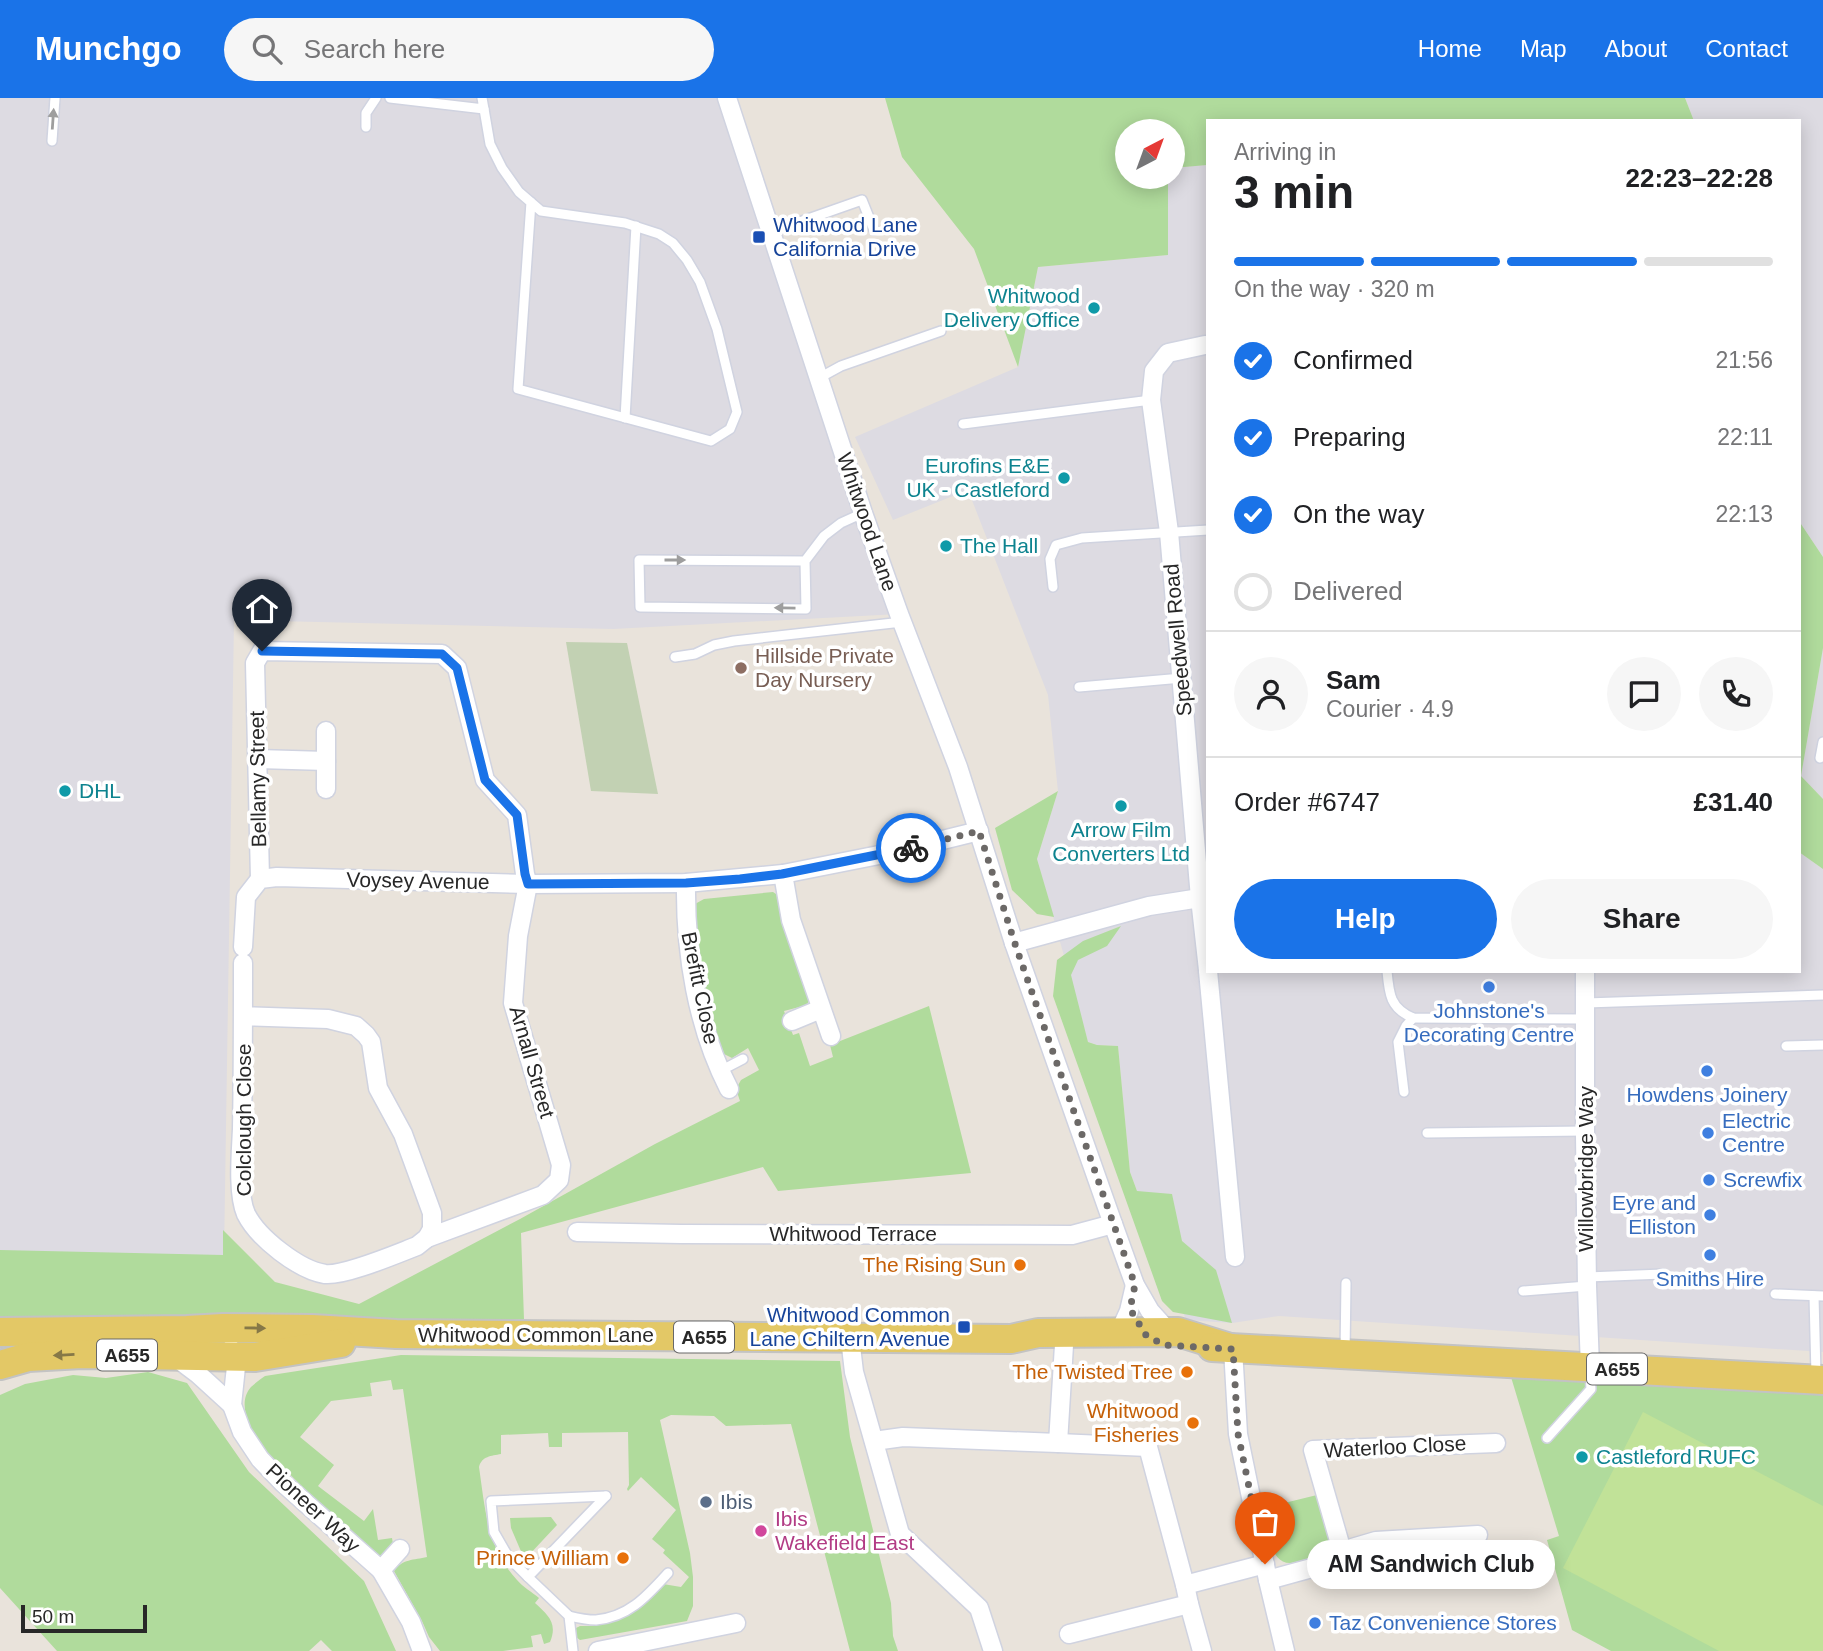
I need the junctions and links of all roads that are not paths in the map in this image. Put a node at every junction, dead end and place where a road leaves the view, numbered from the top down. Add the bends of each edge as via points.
1 (55, 98) edge
2 (376, 98) edge
3 (390, 98) edge
4 (482, 98) edge
5 (727, 98) edge
6 (484, 110) junction
7 (366, 127) dead end
8 (52, 141) dead end
9 (531, 202) junction
10 (636, 226) junction
11 (874, 230) dead end
12 (771, 232) junction
13 (941, 331) dead end
14 (1205, 345) dead end
15 (819, 378) junction
16 (1151, 400) junction
17 (625, 418) junction
18 (963, 424) dead end
19 (863, 513) junction
20 (1206, 530) edge
21 (1169, 532) junction
22 (805, 561) junction
23 (1053, 587) dead end
24 (902, 622) junction
25 (675, 657) dead end
26 (1182, 678) junction
27 (1079, 687) dead end
28 (326, 731) dead end
29 (1823, 742) edge
30 (1820, 758) dead end
31 (258, 759) junction
32 (326, 761) junction
33 (327, 789) dead end
34 (979, 831) junction
35 (782, 874) junction
36 (260, 879) junction
37 (686, 883) junction
38 (528, 884) junction
39 (1199, 898) junction
40 (1014, 943) junction
41 (1206, 954) edge
42 (1208, 973) edge
43 (1387, 973) edge
44 (1586, 973) edge
45 (1823, 995) edge
46 (821, 1009) junction
47 (1586, 1011) junction
48 (243, 1016) junction
49 (1413, 1018) junction
50 (792, 1021) dead end
51 (831, 1036) dead end
52 (1823, 1045) edge
53 (1786, 1046) dead end
54 (743, 1059) dead end
55 (720, 1071) junction
56 (729, 1089) dead end
57 (1404, 1091) dead end
58 (1585, 1131) junction
59 (1426, 1133) dead end
60 (1113, 1224) junction
61 (585, 1228) dead end
62 (427, 1238) junction
63 (1235, 1257) dead end
64 (1663, 1274) dead end
65 (1587, 1281) junction
66 (1346, 1283) dead end
67 (1135, 1285) junction
68 (1523, 1291) dead end
69 (1775, 1294) dead end
70 (1818, 1296) edge
71 (192, 1330) junction
72 (1145, 1330) junction
73 (0, 1332) edge
74 (396, 1334) junction
75 (850, 1338) junction
76 (1012, 1339) junction
77 (1064, 1345) junction
78 (1231, 1349) junction
79 (1345, 1354) junction
80 (174, 1356) junction
81 (242, 1364) junction
82 (0, 1365) edge
83 (1590, 1367) junction
84 (1820, 1380) edge
85 (232, 1405) junction
86 (1547, 1438) dead end
87 (873, 1441) junction
88 (1058, 1443) junction
89 (1496, 1443) dead end
90 (1478, 1535) dead end
91 (400, 1549) dead end
92 (1342, 1551) junction
93 (381, 1570) junction
94 (1266, 1572) junction
95 (668, 1573) dead end
96 (528, 1577) junction
97 (1185, 1585) junction
98 (1189, 1604) junction
99 (569, 1616) junction
100 (736, 1623) dead end
101 (1069, 1634) dead end
102 (644, 1646) edge
103 (422, 1651) edge
104 (573, 1651) edge
105 (598, 1651) edge
106 (993, 1651) edge
107 (1202, 1651) edge
108 (1285, 1651) edge

8 -> 1 lane
2 - 7 lane via 366,113
3 - 6 lane
4 - 6 lane
5 - 12 street, Whitwood Lane
6 - 9 lane via 490,144 502,168
9 - 10 lane via 541,211
9 - 17 lane via 518,390
10 - 17 lane
10 - 17 lane via 673,243 700,282 737,412 730,429 711,441
11 - 12 lane via 862,200
12 - 15 street, Whitwood Lane
13 - 15 lane
14 - 16 street, Speedwell Road via 1168,354 1154,371
15 - 19 street, Whitwood Lane
16 - 18 lane
16 - 21 street, Speedwell Road
19 - 22 lane via 824,536
19 - 24 street, Whitwood Lane
20 - 21 lane
21 - 23 lane via 1082,538 1056,545 1050,559
21 - 26 street, Speedwell Road
22 -> 22 lane via 806,608 640,607 639,560
24 - 25 lane via 734,641
24 - 34 street, Whitwood Lane
26 - 27 lane
26 - 39 street, Speedwell Road
28 - 32 street
29 - 30 lane
31 - 32 street
31 - 36 street, Bellamy Street
31 - 38 street, Bellamy Street via 255,663 262,651 442,654 457,668 485,780 517,815
32 - 33 street
34 - 35 street, Voysey Avenue
34 - 40 street, Whitwood Lane
35 - 37 street, Voysey Avenue
35 - 46 street via 791,920
36 - 38 street, Voysey Avenue
36 - 48 street, Colclough Close via 246,897
37 - 38 street, Voysey Avenue
37 - 55 street, Brefitt Close via 694,982
38 - 62 street, Arnall Street via 513,1003 559,1157 559,1180 542,1195
39 - 40 street via 1149,906
39 - 41 street, Speedwell Road
40 - 60 street, Whitwood Lane
42 - 63 street, Speedwell Road
43 - 49 lane via 1395,1006
44 - 47 street, Willowbridge Way
45 - 47 lane
46 - 50 street
46 - 51 street
47 - 49 lane
47 - 58 street, Willowbridge Way
48 - 62 street, Colclough Close via 328,1019 356,1026 366,1035 378,1088 403,1134 432,1213
48 - 62 street, Colclough Close via 241,1175 246,1213 253,1225 291,1259 326,1274 342,1273 405,1251
49 - 57 lane via 1398,1042
52 - 53 lane
54 - 55 lane
55 - 56 street, Brefitt Close
58 - 59 lane
58 - 65 street, Willowbridge Way
60 - 61 street, Whitwood Terrace via 1072,1235 681,1234
60 - 67 street, Whitwood Lane
64 - 65 lane
65 - 68 lane
65 - 83 street, Willowbridge Way
66 - 79 lane
67 - 72 street
67 - 72 street, Whitwood Lane via 1150,1311
69 - 70 lane
70 - 84 lane
71 - 73 main road, Whitwood Common Lane / A655
71 -> 74 main road, Whitwood Common Lane / A655
71 - 81 street via 223,1341
72 - 76 main road, Whitwood Common Lane / A655 via 1038,1333
72 - 77 main road, Whitwood Common Lane / A655
72 - 78 main road, Whitwood Common Lane / A655
74 - 75 main road, Whitwood Common Lane / A655
74 - 81 main road, Whitwood Common Lane / A655
75 - 76 main road, Whitwood Common Lane / A655
75 - 87 street via 854,1372
76 - 77 main road, Whitwood Common Lane / A655 via 1027,1345
77 - 88 street
78 - 79 main road, Whitwood Common Lane / A655
78 - 94 street via 1238,1434
79 - 83 main road, Whitwood Common Lane / A655
80 - 81 main road, Whitwood Common Lane / A655
80 -> 82 main road, Whitwood Common Lane / A655 via 82,1354 28,1357
80 - 85 street, Pioneer Way
81 - 85 street, Pioneer Way
83 - 84 main road, A655
83 - 86 lane via 1591,1389
85 - 93 street, Pioneer Way via 242,1432 260,1459
87 - 88 street via 903,1437
87 - 106 street via 900,1534 979,1608
88 - 97 street via 1147,1447
89 - 92 street, Waterloo Close via 1313,1450
90 - 92 street via 1376,1541
91 - 93 street
92 - 94 street via 1319,1566
93 - 103 street, Pioneer Way
94 - 97 street
94 - 108 street
95 - 99 lane via 641,1602 617,1615 594,1620
96 - 96 lane via 509,1558 494,1532 491,1501 606,1496
96 - 99 lane
97 - 98 street
98 - 101 street
98 - 107 street
99 - 104 lane
100 - 102 street
102 - 105 street

